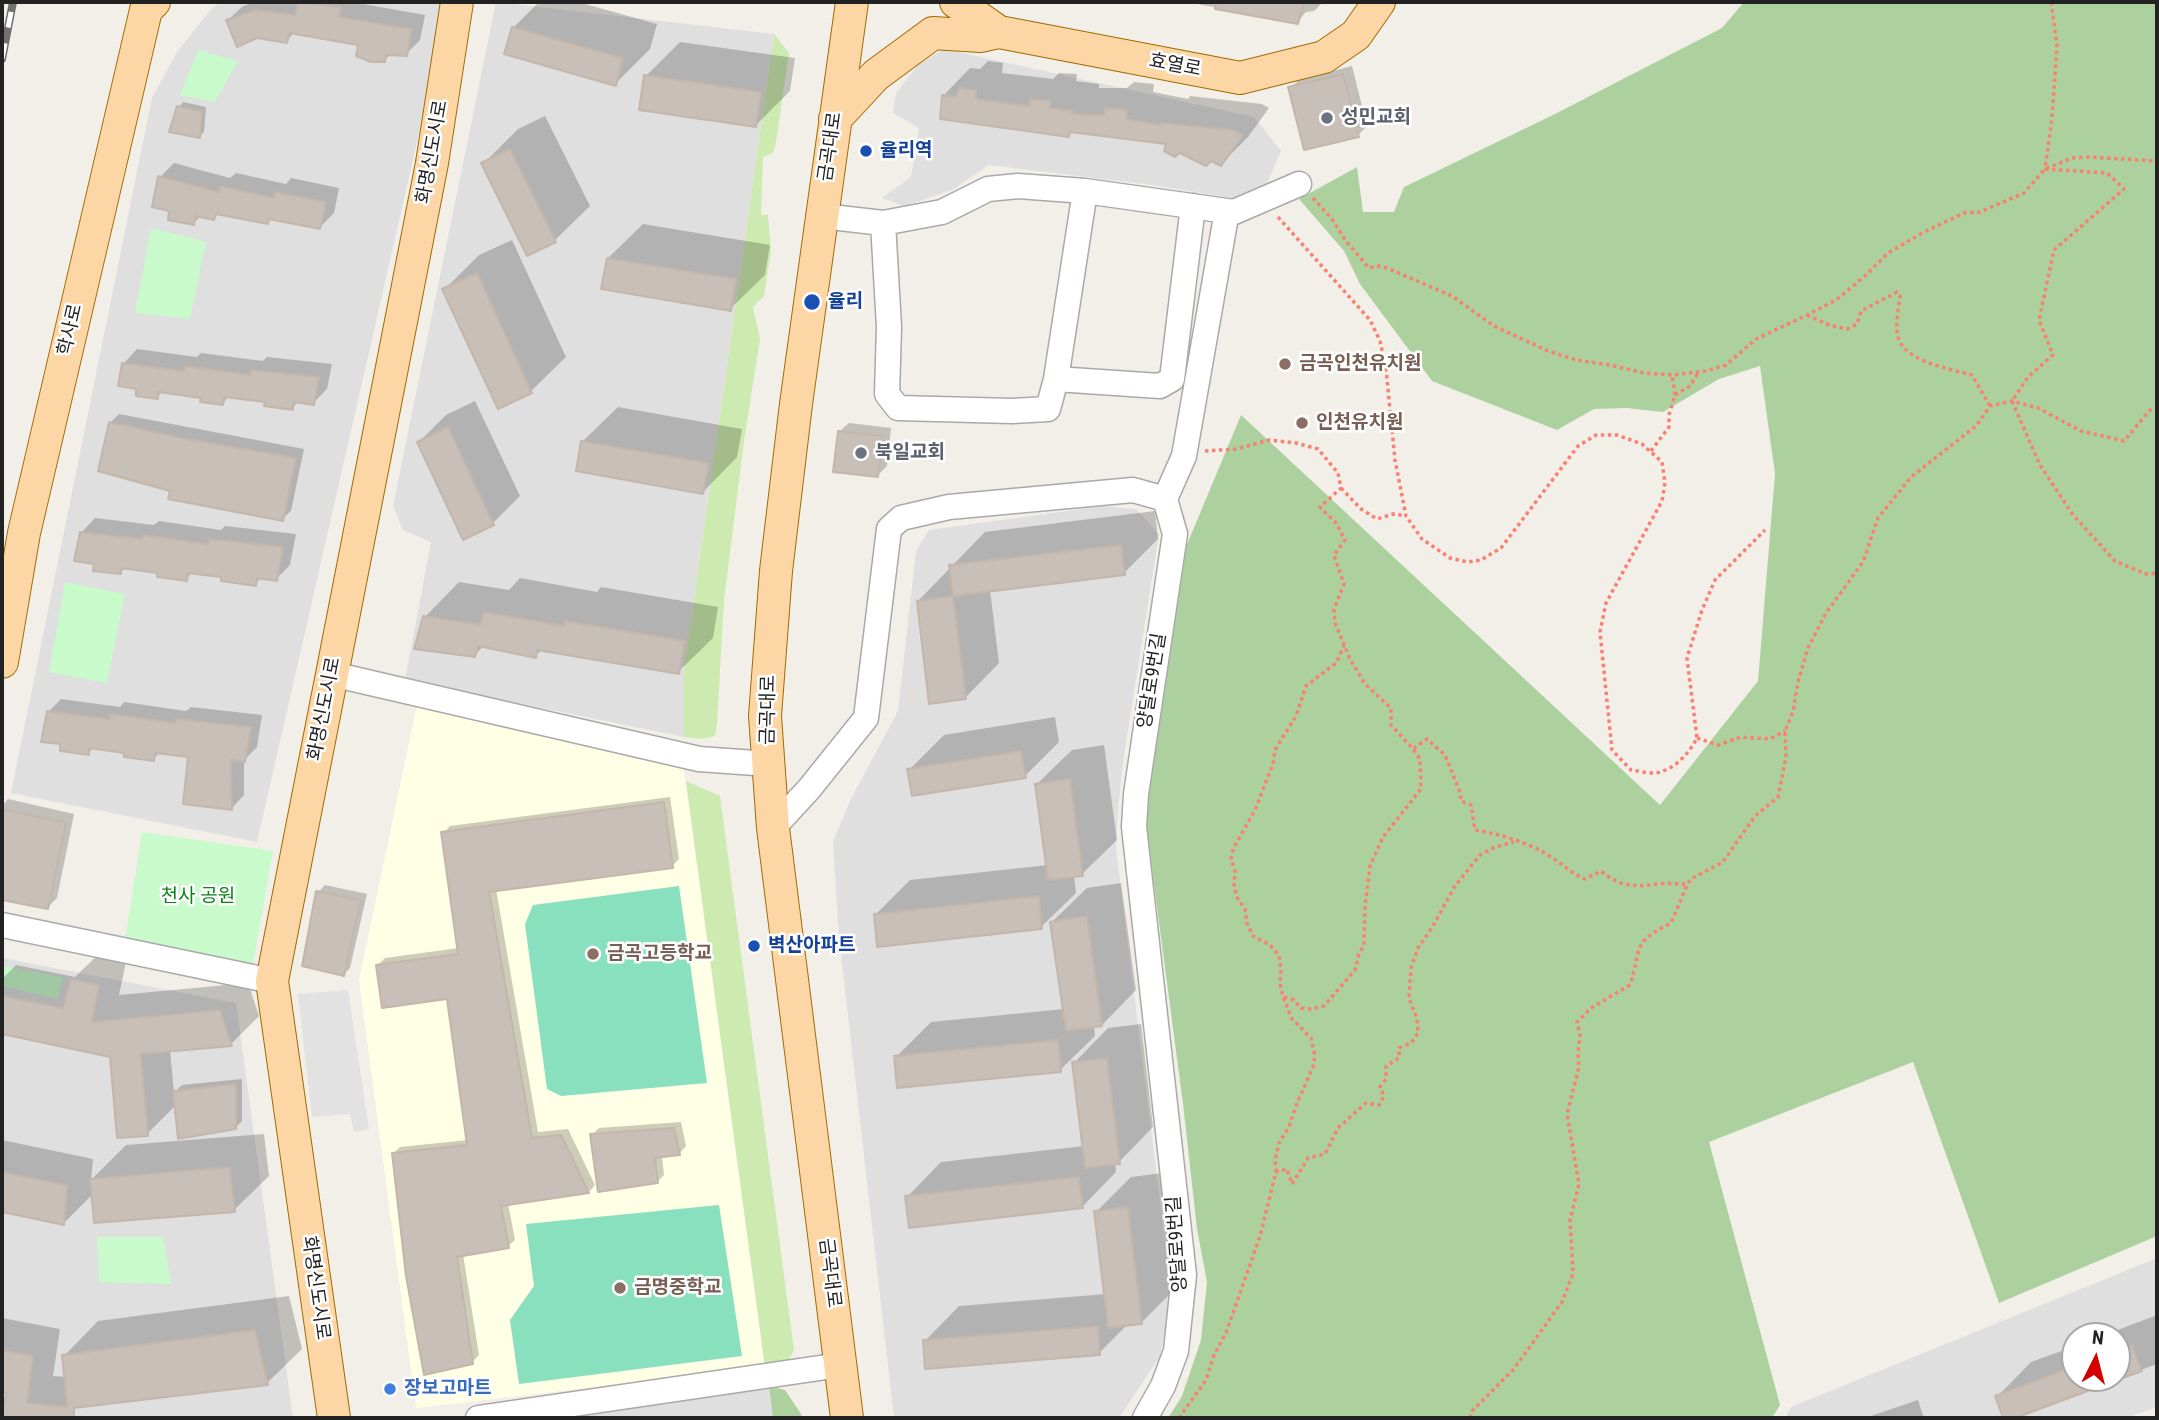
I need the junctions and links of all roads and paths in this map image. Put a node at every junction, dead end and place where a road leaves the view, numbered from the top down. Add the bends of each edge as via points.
1 (154, 2) edge
2 (457, 2) edge
3 (852, 2) edge
4 (945, 2) edge
5 (956, 2) edge
6 (1379, 2) edge
7 (2051, 2) edge
8 (999, 32) junction
9 (933, 33) junction
10 (835, 119) junction
11 (2157, 161) edge
12 (2045, 169) junction
13 (1299, 184) joint
14 (1085, 191) junction
15 (1262, 200) junction
16 (1193, 206) junction
17 (1227, 211) junction
18 (822, 216) junction
19 (883, 223) junction
20 (1808, 315) junction
21 (1699, 372) junction
22 (1672, 374) junction
23 (1056, 379) junction
24 (1675, 395) junction
25 (2012, 401) junction
26 (1990, 406) junction
27 (2157, 409) edge
28 (1651, 451) junction
29 (1184, 456) junction
30 (1341, 488) junction
31 (1165, 499) junction
32 (1406, 516) junction
33 (1765, 530) dead end
34 (2157, 573) edge
35 (1344, 646) junction
36 (2, 662) edge
37 (332, 674) junction
38 (1785, 731) junction
39 (1698, 738) junction
40 (1413, 749) junction
41 (770, 777) junction
42 (809, 789) junction
43 (773, 828) junction
44 (1517, 841) junction
45 (1687, 885) junction
46 (2, 925) edge
47 (272, 981) junction
48 (1283, 997) junction
49 (1276, 1172) junction
50 (840, 1365) junction
51 (334, 1418) edge
52 (478, 1418) edge
53 (847, 1418) edge
54 (1145, 1418) edge
55 (1179, 1418) edge
56 (1470, 1418) edge

1 - 36 main road, 학사로 via 146,10 24,533
2 - 37 main road, 화명신도시로 via 432,163
3 - 10 main road, 금곡대로
4 - 9 main road via 947,20
5 - 8 main road, 효열로
6 - 8 main road, 효열로 via 1356,35 1324,57 1240,78
7 - 12 path via 2057,45
8 - 9 main road via 981,36
9 - 10 main road via 877,75
10 - 18 main road, 금곡대로
11 - 12 path via 2073,158
12 - 20 path via 2024,193 1980,212 1964,213 1899,246 1836,299
12 - 25 path via 2107,173 2124,189 2054,250 2039,320 2053,355 2028,377
13 - 15 street
13 - 22 path via 1368,268 1387,268 1452,296 1494,326 1548,351 1644,373
14 - 16 street
14 - 19 street via 1018,186 988,189 942,212
14 - 23 street
15 - 17 street
15 - 32 path via 1370,320 1380,341
16 - 17 street
16 - 23 street via 1172,379 1160,386
17 - 29 street
18 - 19 street
18 - 41 main road, 금곡대로 via 776,571 765,716
19 - 23 street via 889,327 887,394 898,408 1048,409
20 - 21 path via 1756,339 1726,365
20 - 26 path via 1847,329 1857,324 1861,311 1898,292 1896,331 1901,347 1910,355 1972,375
21 - 22 path
21 - 24 path
22 - 24 path
24 - 28 path via 1670,427
25 - 26 path
25 - 27 path via 2038,408 2081,431 2124,441 2150,410
25 - 34 path via 2040,465 2073,515 2115,561 2146,574
26 - 38 path via 1976,426 1911,477 1878,518 1863,562 1826,613 1808,648
28 - 32 path via 1617,435 1596,435 1578,446 1501,548 1481,560 1450,558 1422,539
28 - 39 path via 1662,462 1662,501 1606,603 1600,632 1612,750 1631,770 1658,773 1680,761
29 - 30 path via 1269,440 1296,443 1318,449 1338,473
29 - 31 street
30 - 32 path via 1377,519
30 - 35 path via 1320,507 1345,540 1334,555 1344,584 1334,609
31 - 42 street via 1133,490 949,507 901,518 890,529 866,718
31 - 54 street, 양달로9번길 via 1175,534 1134,827 1185,1275 1176,1351
33 - 39 path via 1715,580 1702,610 1687,658
35 - 40 path via 1365,684 1391,708 1391,725
35 - 48 path via 1336,663 1306,686 1231,859 1234,887 1253,936 1270,944 1279,956
37 - 41 street
37 - 47 main road, 화명신도시로
38 - 39 path via 1770,739 1741,737 1718,744
38 - 45 path via 1786,757 1778,797 1755,816 1723,862
40 - 44 path via 1427,738 1445,754 1461,801 1471,805 1475,830
40 - 48 path via 1420,759 1421,789 1383,837 1370,866 1364,945 1355,970 1324,1006 1301,1008
41 - 42 street
41 - 43 main road, 금곡대로
42 - 43 street
43 - 50 main road, 금곡대로
44 - 45 path via 1585,879 1601,871 1614,881 1643,887 1672,882
44 - 49 path via 1480,855 1455,886 1418,948 1409,998 1418,1033 1411,1043 1399,1048 1399,1058 1386,1066 1386,1079 1380,1087 1384,1096 1378,1104 1366,1103 1338,1128 1325,1154 1308,1158 1292,1184 1287,1169
45 - 56 path via 1671,923 1649,934 1638,948 1630,985 1577,1022 1579,1067 1567,1114 1578,1184 1570,1220 1573,1273 1562,1302 1513,1370
46 - 47 street
47 - 51 main road, 화명신도시로
48 - 49 path via 1292,1019 1311,1038 1315,1056 1279,1143
49 - 55 path via 1260,1236 1226,1333 1206,1380
50 - 52 street
50 - 53 main road, 금곡대로

